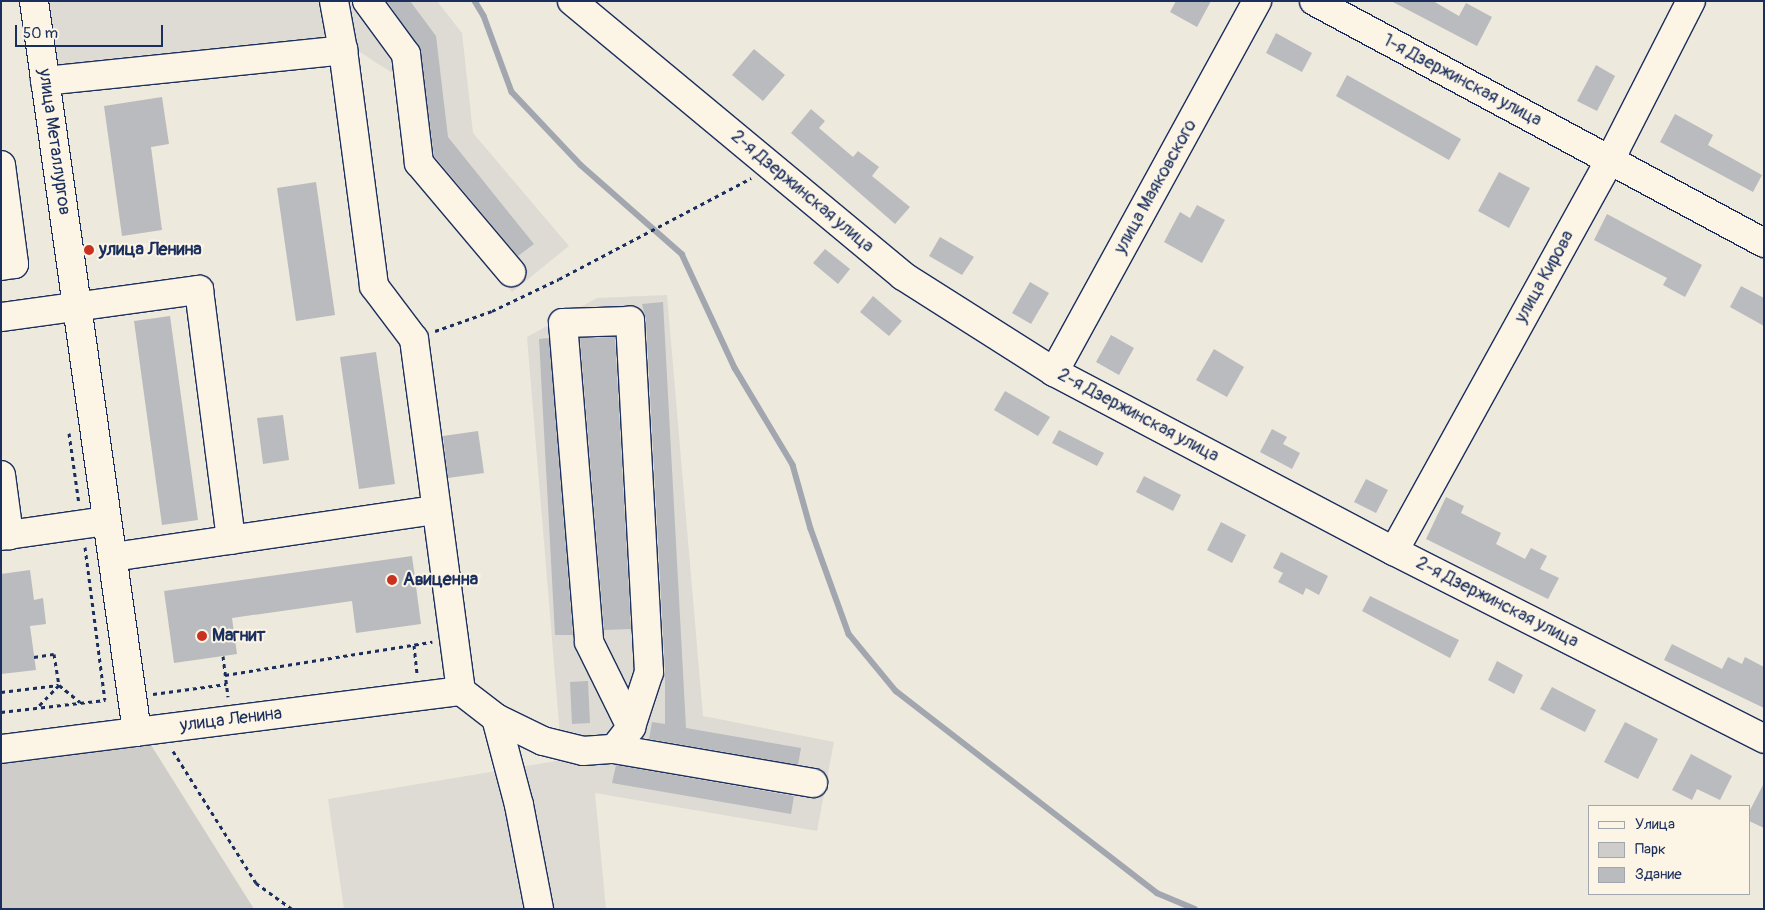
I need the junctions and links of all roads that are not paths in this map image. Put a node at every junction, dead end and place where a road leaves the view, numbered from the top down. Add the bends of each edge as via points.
1 (34, 1) edge
2 (334, 1) edge
3 (367, 1) edge
4 (572, 1) edge
5 (1257, 1) edge
6 (1314, 1) edge
7 (1690, 1) edge
8 (343, 50) junction
9 (45, 81) junction
10 (1609, 160) junction
11 (1, 165) edge
12 (1764, 243) edge
13 (1, 266) edge
14 (511, 272) dead end
15 (77, 305) junction
16 (1, 317) edge
17 (1054, 372) junction
18 (1, 475) edge
19 (436, 510) junction
20 (94, 522) junction
21 (5, 535) edge
22 (231, 540) junction
23 (1394, 551) junction
24 (113, 557) junction
25 (461, 691) junction
26 (496, 718) junction
27 (631, 727) junction
28 (148, 730) junction
29 (1764, 739) edge
30 (1, 749) edge
31 (614, 749) junction
32 (813, 783) dead end
33 (539, 909) edge

1 - 9 street, улица Металлургов
2 - 8 street
3 - 14 street via 406,54 419,163
4 - 17 street, 2-я Дзержинская улица via 904,276
5 - 17 street, улица Маяковского
6 - 10 street, 1-я Дзержинская улица
7 - 10 street, улица Кирова
8 - 9 street
8 - 19 street via 374,286 414,339
9 - 15 street, улица Металлургов
10 - 12 street, 1-я Дзержинская улица
10 - 23 street, улица Кирова
11 - 13 street via 14,264
15 - 16 street
15 - 20 street, улица Металлургов
15 - 22 street via 199,290
17 - 23 street, 2-я Дзержинская улица
18 - 21 street
19 - 22 street
19 - 25 street
20 - 21 street
20 - 24 street, улица Металлургов
22 - 24 street
23 - 29 street, 2-я Дзержинская улица
24 - 28 street, улица Металлургов
25 - 26 street
25 - 28 street, улица Ленина
26 - 31 street via 544,741 583,751
26 - 33 street via 519,805
27 - 27 street via 649,672 630,321 563,323 589,642
27 - 31 street
28 - 30 street, улица Ленина
31 - 32 street

